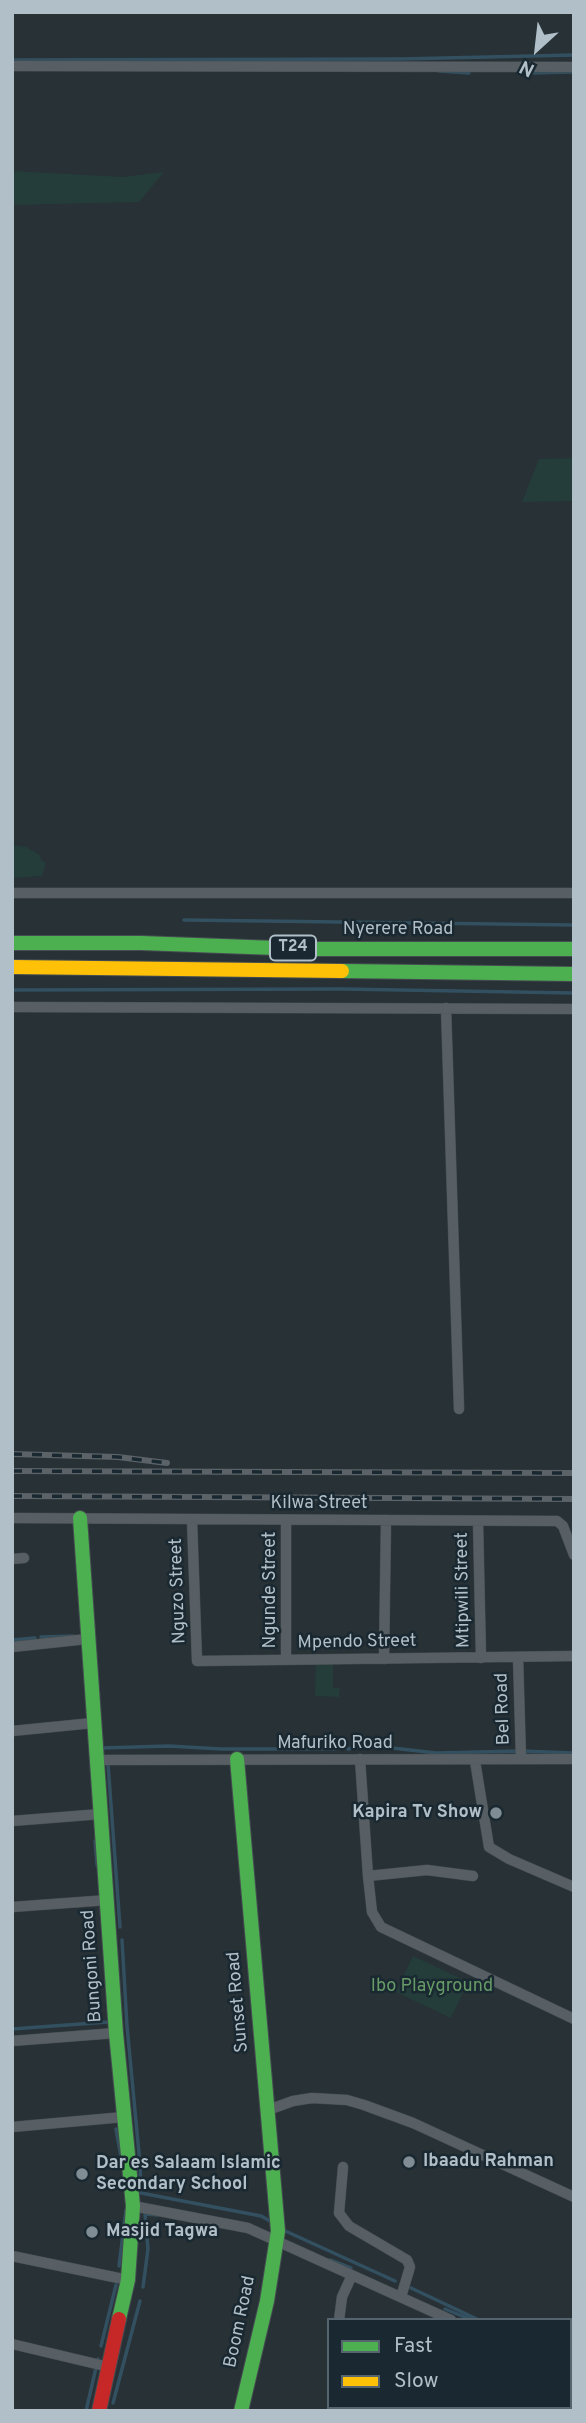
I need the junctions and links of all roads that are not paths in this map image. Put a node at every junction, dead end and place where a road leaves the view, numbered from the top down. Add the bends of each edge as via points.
1 (12, 66) edge
2 (574, 67) edge
3 (12, 892) edge
4 (574, 893) edge
5 (12, 943) edge
6 (574, 949) edge
7 (12, 967) edge
8 (574, 974) edge
9 (12, 1007) edge
10 (446, 1008) junction
11 (574, 1009) edge
12 (459, 1409) dead end
13 (80, 1517) junction
14 (12, 1518) edge
15 (192, 1520) junction
16 (286, 1520) junction
17 (386, 1520) junction
18 (478, 1521) junction
19 (574, 1555) edge
20 (12, 1559) edge
21 (24, 1559) dead end
22 (87, 1639) junction
23 (12, 1647) edge
24 (574, 1656) edge
25 (518, 1657) junction
26 (481, 1658) junction
27 (384, 1659) junction
28 (286, 1660) junction
29 (197, 1661) joint
30 (93, 1723) junction
31 (12, 1731) edge
32 (237, 1759) junction
33 (360, 1759) junction
34 (521, 1759) junction
35 (574, 1759) edge
36 (96, 1760) junction
37 (475, 1761) junction
38 (102, 1814) junction
39 (12, 1821) edge
40 (473, 1876) dead end
41 (368, 1877) junction
42 (574, 1887) edge
43 (108, 1900) junction
44 (12, 1907) edge
45 (574, 2019) edge
46 (116, 2033) junction
47 (12, 2041) edge
48 (268, 2110) junction
49 (124, 2117) junction
50 (12, 2127) edge
51 (343, 2167) dead end
52 (574, 2197) edge
53 (133, 2206) junction
54 (276, 2241) junction
55 (12, 2256) edge
56 (352, 2275) junction
57 (128, 2280) junction
58 (401, 2297) junction
59 (438, 2317) edge
60 (339, 2318) edge
61 (12, 2344) edge
62 (109, 2367) junction
63 (102, 2410) edge
64 (241, 2411) edge

1 - 2 street
3 - 4 street
5 - 6 main road, Nyerere Road / T24
7 - 8 main road, T24
9 - 10 street
10 - 11 street
10 - 12 street
13 - 14 street, Kilwa Street
13 - 15 street, Kilwa Street
13 - 22 main road, Bungoni Road
15 - 16 street, Kilwa Street
15 - 29 street, Nguzo Street
16 - 17 street, Kilwa Street
16 - 28 street, Ngunde Street
17 - 18 street, Kilwa Street
17 - 27 street
18 - 19 street, Kilwa Street via 557,1521
18 - 26 street, Mtipwili Street
20 - 21 street
22 - 23 street
22 - 30 main road, Bungoni Road
24 - 25 street, Mpendo Street
25 - 26 street, Mpendo Street
25 - 34 street, Bel Road
26 - 27 street, Mpendo Street
27 - 28 street, Mpendo Street
28 - 29 street, Mpendo Street
30 - 31 street
30 - 36 main road, Bungoni Road
32 - 33 street, Mafuriko Road
32 - 36 street, Mafuriko Road
32 - 48 main road, Sunset Road
33 - 37 street, Mafuriko Road
33 - 41 street
34 - 35 street, Mafuriko Road
34 - 37 street, Mafuriko Road
36 - 38 main road, Bungoni Road
37 - 42 street via 489,1847
38 - 39 street
38 - 43 main road, Bungoni Road
40 - 41 street via 427,1870
41 - 45 street via 372,1912 381,1927
43 - 44 street
43 - 46 main road, Bungoni Road
46 - 47 street
46 - 49 main road, Bungoni Road
48 - 52 street via 312,2098 347,2100 413,2123
48 - 54 main road, Sunset Road
49 - 50 street
49 - 53 main road, Bungoni Road
51 - 58 street via 339,2213 349,2226 407,2260 410,2267
53 - 54 street via 248,2228
53 - 57 main road, Bungoni Road
54 - 56 street
54 - 64 main road, Boom Road
55 - 57 street
56 - 58 street
56 - 60 street
57 - 62 main road, Bungoni Road
58 - 59 street
61 - 62 street
62 - 63 main road, Bungoni Road

